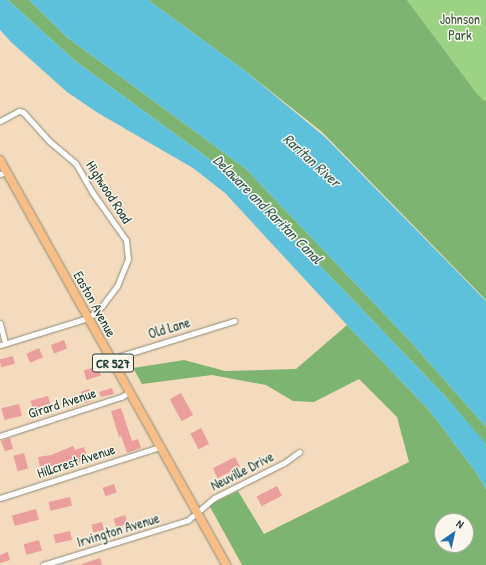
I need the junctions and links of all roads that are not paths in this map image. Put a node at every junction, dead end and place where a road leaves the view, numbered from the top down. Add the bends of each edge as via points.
1 (0, 121) edge
2 (0, 160) edge
3 (3, 173) edge
4 (88, 318) junction
5 (234, 321) dead end
6 (0, 323) edge
7 (2, 344) edge
8 (111, 359) junction
9 (130, 392) junction
10 (0, 436) edge
11 (160, 447) junction
12 (299, 452) dead end
13 (0, 498) edge
14 (196, 513) junction
15 (43, 565) edge
16 (226, 565) edge

1 - 4 street, Highwood Road via 19,111 23,112 49,141 76,164 92,192 126,240 128,259 124,273 102,306
2 - 3 main road, Easton Avenue / CR 527
3 - 4 main road, Easton Avenue / CR 527
4 - 7 street
4 - 8 main road, Easton Avenue / CR 527
5 - 8 street, Old Lane
6 - 7 street
8 - 9 main road, Easton Avenue / CR 527
9 - 10 street, Girard Avenue
9 - 11 main road, Easton Avenue / CR 527
11 - 13 street, Hillcrest Avenue
11 - 14 main road, Easton Avenue / CR 527
12 - 14 street, Neuville Drive via 284,463 214,498
14 - 15 street, Irvington Avenue via 180,524
14 - 16 main road, Easton Avenue / CR 527

